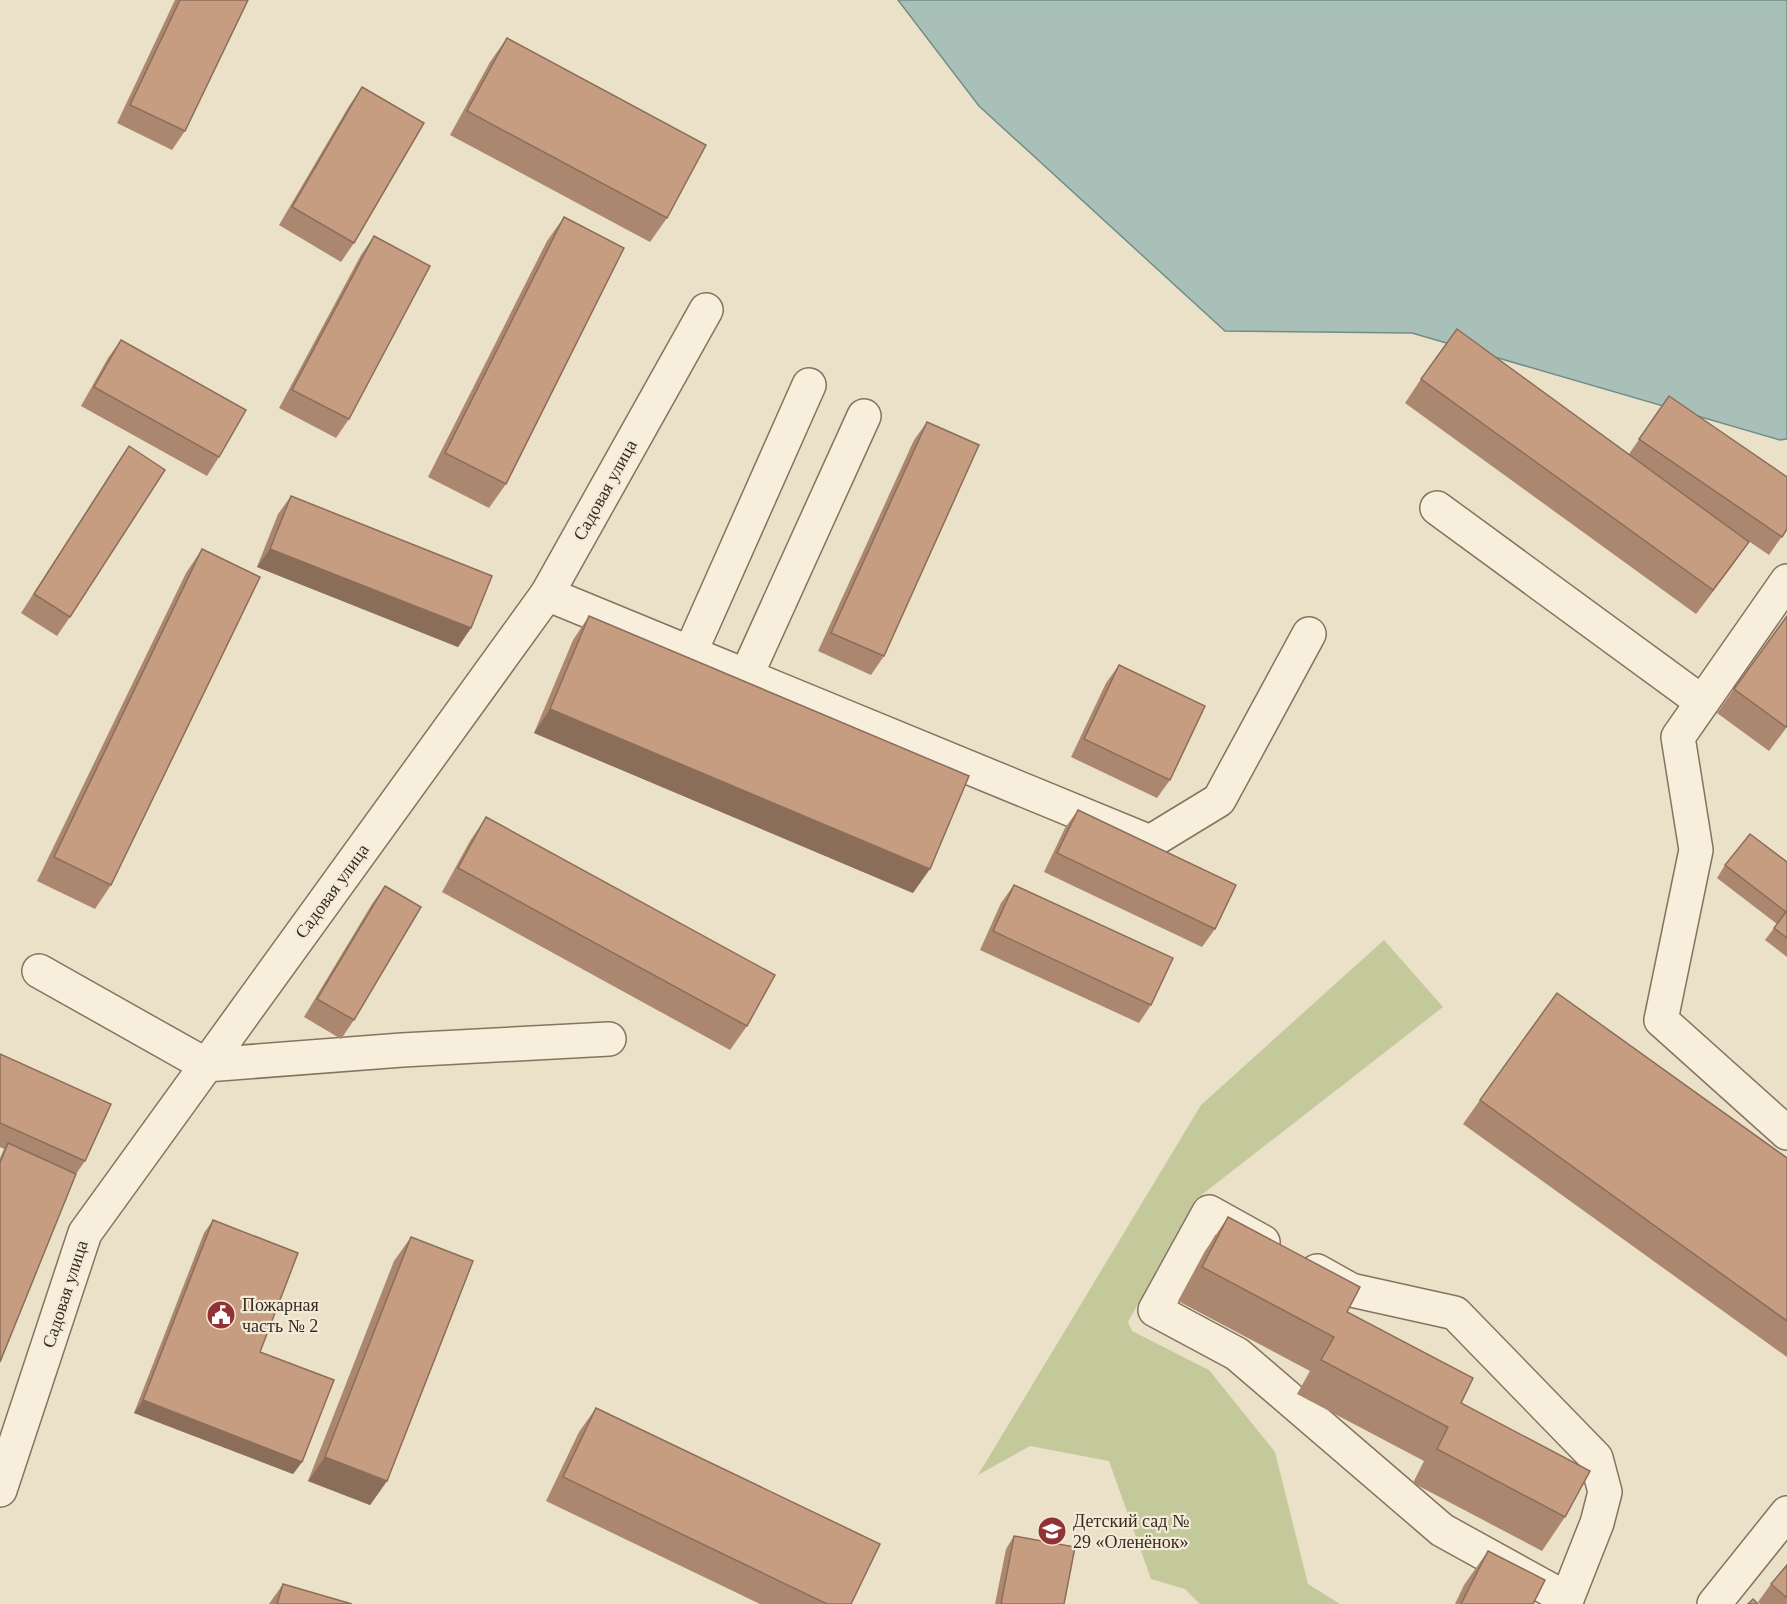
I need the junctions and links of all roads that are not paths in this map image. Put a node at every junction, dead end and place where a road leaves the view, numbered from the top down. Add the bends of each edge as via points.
1 (706, 310) dead end
2 (809, 385) dead end
3 (864, 416) dead end
4 (1437, 508) dead end
5 (1787, 581) edge
6 (547, 594) junction
7 (1309, 634) dead end
8 (690, 653) junction
9 (746, 676) junction
10 (1702, 702) junction
11 (39, 971) dead end
12 (609, 1040) dead end
13 (206, 1065) junction
14 (1787, 1132) edge
15 (0, 1490) edge
16 (1787, 1513) edge
17 (1566, 1602) edge
18 (1714, 1604) edge

1 - 6 street, Садовая улица
2 - 8 street
3 - 9 street
4 - 10 street
5 - 10 street
6 - 8 street
6 - 13 street, Садовая улица
7 - 9 street via 1219,801 1150,842
8 - 9 street
10 - 14 street via 1678,737 1696,850 1661,1020
11 - 13 street
12 - 13 street
13 - 15 street, Садовая улица via 85,1233
16 - 18 street
17 - 17 street via 1605,1492 1596,1458 1455,1313 1351,1290 1209,1212 1155,1310 1237,1354 1442,1530

